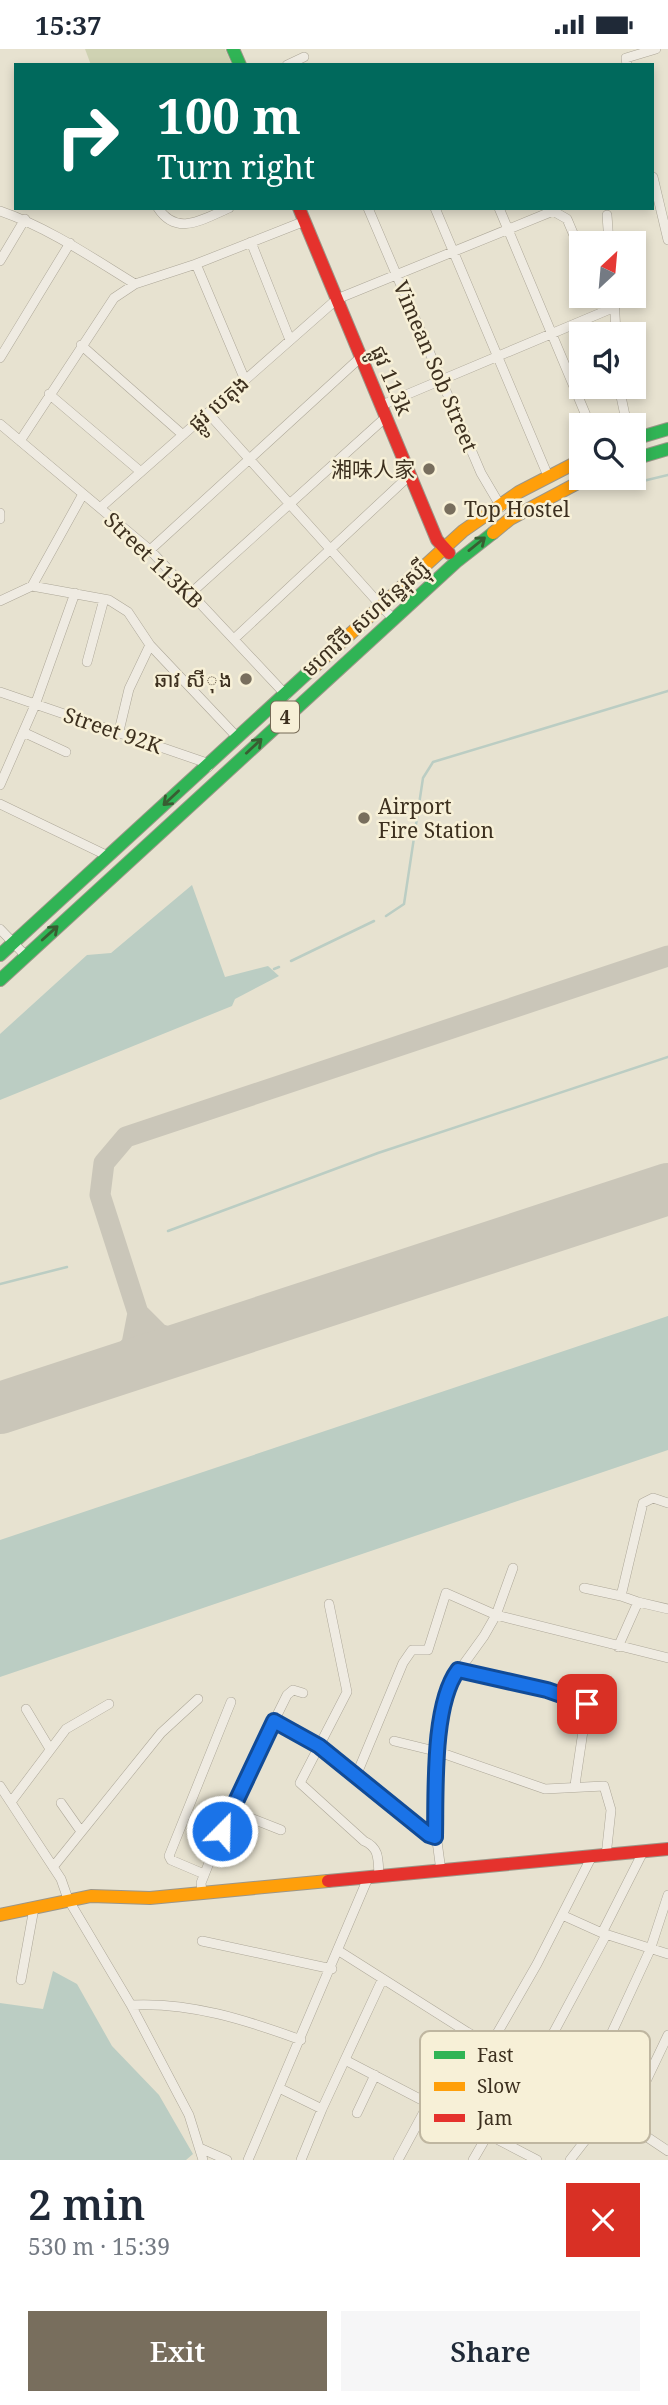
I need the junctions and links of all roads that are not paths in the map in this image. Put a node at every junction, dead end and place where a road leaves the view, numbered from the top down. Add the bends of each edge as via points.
1 (656, 49) edge
2 (627, 63) edge
3 (654, 181) edge
4 (159, 210) edge
5 (223, 210) edge
6 (300, 210) edge
7 (369, 210) edge
8 (436, 210) edge
9 (500, 210) edge
10 (0, 211) edge
11 (607, 215) dead end
12 (25, 219) junction
13 (305, 221) junction
14 (666, 226) edge
15 (508, 230) junction
16 (572, 231) edge
17 (608, 231) edge
18 (668, 240) edge
19 (251, 242) junction
20 (70, 243) junction
21 (453, 252) junction
22 (0, 261) edge
23 (196, 264) junction
24 (398, 276) junction
25 (135, 284) junction
26 (337, 299) junction
27 (610, 309) joint
28 (613, 322) edge
29 (552, 333) junction
30 (290, 341) junction
31 (81, 345) junction
32 (361, 357) junction
33 (496, 357) junction
34 (0, 358) edge
35 (245, 380) junction
36 (441, 380) junction
37 (49, 394) junction
38 (384, 411) junction
39 (208, 413) junction
40 (585, 413) edge
41 (0, 424) edge
42 (668, 429) edge
43 (183, 435) junction
44 (646, 435) edge
45 (20, 441) junction
46 (668, 449) edge
47 (646, 453) edge
48 (251, 460) junction
49 (569, 466) edge
50 (141, 472) junction
51 (411, 475) junction
52 (548, 476) junction
53 (569, 488) edge
54 (83, 494) junction
55 (499, 504) junction
56 (291, 505) junction
57 (100, 508) junction
58 (0, 513) edge
59 (0, 519) edge
60 (510, 519) junction
61 (444, 547) junction
62 (331, 549) junction
63 (150, 550) junction
64 (456, 562) junction
65 (32, 586) junction
66 (75, 593) junction
67 (191, 593) junction
68 (104, 599) junction
69 (0, 601) edge
70 (381, 605) junction
71 (393, 619) junction
72 (234, 639) junction
73 (150, 645) junction
74 (87, 662) dead end
75 (0, 692) edge
76 (285, 694) junction
77 (35, 705) junction
78 (297, 707) junction
79 (118, 731) junction
80 (23, 732) junction
81 (237, 737) junction
82 (66, 752) dead end
83 (207, 765) junction
84 (220, 778) junction
85 (0, 785) edge
86 (0, 804) edge
87 (108, 856) junction
88 (0, 929) edge
89 (14, 942) junction
90 (0, 955) edge
91 (26, 956) junction
92 (0, 979) edge
93 (668, 1503) edge
94 (513, 1568) dead end
95 (584, 1588) dead end
96 (621, 1596) junction
97 (638, 1602) junction
98 (329, 1604) dead end
99 (668, 1609) edge
100 (496, 1615) junction
101 (618, 1647) junction
102 (668, 1658) edge
103 (458, 1670) junction
104 (303, 1693) dead end
105 (198, 1699) dead end
106 (231, 1702) dead end
107 (109, 1704) dead end
108 (26, 1709) dead end
109 (274, 1721) junction
110 (394, 1741) dead end
111 (319, 1746) junction
112 (50, 1748) junction
113 (439, 1752) junction
114 (356, 1776) junction
115 (575, 1785) junction
116 (0, 1786) edge
117 (11, 1802) junction
118 (61, 1803) dead end
119 (230, 1809) junction
120 (281, 1830) dead end
121 (80, 1831) junction
122 (435, 1837) junction
123 (668, 1849) edge
124 (643, 1852) junction
125 (606, 1856) junction
126 (591, 1858) junction
127 (53, 1867) junction
128 (441, 1871) junction
129 (204, 1874) junction
130 (373, 1877) junction
131 (202, 1893) junction
132 (668, 1895) edge
133 (68, 1899) junction
134 (666, 1906) edge
135 (34, 1908) junction
136 (0, 1915) edge
137 (562, 1915) junction
138 (604, 1934) junction
139 (202, 1941) dead end
140 (339, 1951) junction
141 (650, 1951) junction
142 (668, 1954) edge
143 (332, 1969) junction
144 (21, 1980) dead end
145 (382, 1980) junction
146 (131, 2005) junction
147 (465, 2031) edge
148 (497, 2031) edge
149 (554, 2031) edge
150 (613, 2031) edge
151 (668, 2035) edge
152 (301, 2040) junction
153 (345, 2060) junction
154 (650, 2073) edge
155 (375, 2075) junction
156 (279, 2088) junction
157 (420, 2100) edge
158 (322, 2109) junction
159 (357, 2113) dead end
160 (420, 2118) edge
161 (650, 2139) edge
162 (486, 2143) edge
163 (502, 2143) edge
164 (583, 2143) edge
165 (201, 2148) junction
166 (668, 2151) edge
167 (203, 2160) edge
168 (227, 2160) edge
169 (248, 2160) edge
170 (301, 2160) edge
171 (398, 2160) edge
172 (473, 2160) edge
173 (537, 2160) edge
174 (570, 2160) edge

1 - 2 street via 626,58
3 - 14 street
4 - 5 street via 168,222 179,225
6 - 13 main road, ផ្លូវ 113k
7 - 24 street, Vimean Sob Street
8 - 21 street
9 - 15 street
10 - 12 street
11 - 17 street
12 - 20 street
12 - 22 street
13 - 19 street
13 - 26 main road, ផ្លូវ 113k
14 - 18 street
15 - 16 street via 553,211 567,219
15 - 21 street
15 - 29 street
19 - 23 street
19 - 30 street
20 - 25 street
20 - 34 street
21 - 24 street
21 - 33 street
23 - 25 street
23 - 35 street
24 - 26 street
24 - 36 street, Vimean Sob Street
25 - 31 street via 114,297
26 - 30 street, ផ្លូវ បេតុង
26 - 32 main road, ផ្លូវ 113k
27 - 28 street
27 - 29 street
29 - 33 street
29 - 40 street
30 - 35 street, ផ្លូវ បេតុង
31 - 37 street
31 - 43 street
32 - 38 main road, ផ្លូវ 113k
32 - 48 street
33 - 36 street
33 - 52 street
35 - 39 street, ផ្លូវ បេតុង
36 - 38 street
36 - 55 street, Vimean Sob Street
37 - 45 street
37 - 50 street
38 - 51 main road, ផ្លូវ 113k
38 - 56 street
39 - 43 street, ផ្លូវ បេតុង
39 - 48 street
41 - 45 street, Street 113KB
42 - 44 main road
43 - 50 street, ផ្លូវ បេតុង
45 - 54 street, Street 113KB
46 - 47 main road
48 - 56 street
48 - 63 street
49 - 52 main road, មហាវិថី សហព័ន្ធរុស្ស៊ី / 4
50 - 57 street, ផ្លូវ បេតុង
51 - 61 main road, ផ្លូវ 113k
51 - 62 street
52 - 55 main road, មហាវិថី សហព័ន្ធរុស្ស៊ី / 4
53 - 60 main road, មហាវិថី សហព័ន្ធរុស្ស៊ី / 4
54 - 57 street, Street 113KB
54 - 65 street
55 - 60 street, Vimean Sob Street
55 - 61 main road, មហាវិថី សហព័ន្ធរុស្ស៊ី / 4
56 - 62 street
56 - 67 street
57 - 63 street, Street 113KB
58 - 59 street
64 -> 60 main road, មហាវិថី សហព័ន្ធរុស្ស៊ី / 4
61 - 64 main road, ផ្លូវ 113k
61 - 70 main road, មហាវិថី សហព័ន្ធរុស្ស៊ី / 4
62 - 70 street
62 - 72 street
63 - 67 street, Street 113KB
64 - 71 main road, មហាវិថី សហព័ន្ធរុស្ស៊ី / 4
65 - 66 street
65 - 69 street
66 - 68 street
66 - 77 street
67 - 72 street, Street 113KB
68 - 73 street via 128,612
68 - 74 street
70 - 71 street
70 - 76 main road, មហាវិថី សហព័ន្ធរុស្ស៊ី / 4
71 - 78 main road, មហាវិថី សហព័ន្ធរុស្ស៊ី / 4
72 - 76 street, Street 113KB
73 - 79 street via 129,689
73 - 81 street
75 - 77 street, Street 92K
76 - 78 street, Street 113KB
76 - 81 main road, មហាវិថី សហព័ន្ធរុស្ស៊ី / 4
77 - 79 street, Street 92K
77 - 80 street
84 -> 78 main road, មហាវិថី សហព័ន្ធរុស្ស៊ី / 4
79 - 83 street, Street 92K
80 - 82 street
80 - 85 street
81 - 83 main road, មហាវិថី សហព័ន្ធរុស្ស៊ី / 4
83 - 84 street, Street 92K
83 -> 87 main road, មហាវិថី សហព័ន្ធរុស្ស៊ី / 4
91 -> 84 main road, មហាវិថី សហព័ន្ធរុស្ស៊ី / 4
86 - 87 street
87 - 89 main road, មហាវិថី សហព័ន្ធរុស្ស៊ី / 4
88 - 89 street
89 - 90 main road, មហាវិថី សហព័ន្ធរុស្ស៊ី / 4
89 - 91 street
91 - 92 main road, មហាវិថី សហព័ន្ធរុស្ស៊ី / 4
93 - 96 street via 644,1500
94 - 100 street
95 - 96 street
96 - 97 street
97 - 99 street
97 - 101 street
98 - 111 street via 348,1685 345,1700
100 - 101 street
100 - 103 street
100 - 114 street via 444,1595 429,1649 412,1650 403,1663
101 - 102 street
103 - 113 street via 445,1691
103 - 115 street via 587,1704
104 - 109 street via 293,1690 287,1695
105 - 121 street via 161,1733
106 - 129 street via 169,1856
107 - 112 street via 66,1729
108 - 112 street
109 - 111 street
109 - 119 street
110 - 113 street
111 - 114 street
111 - 130 street via 300,1783 373,1845 378,1853
112 - 117 street
113 - 115 street via 545,1789
113 - 122 street
114 - 122 street
115 - 125 street via 599,1784 606,1789 611,1810
116 - 117 street
117 - 127 street
118 - 121 street
119 - 120 street
119 - 129 street
121 - 127 street
122 - 128 street
123 - 124 main road
124 - 125 main road
124 - 138 street
125 - 126 main road
126 - 128 main road
126 - 137 street
127 - 133 street
128 - 130 main road
129 - 131 street
130 - 131 main road
130 - 140 street
131 - 133 main road
132 - 134 street
133 - 135 main road
133 - 146 street
134 - 141 street
135 - 136 main road
135 - 144 street
137 - 138 street
137 - 148 street
138 - 141 street
138 - 149 street
139 - 143 street
140 - 143 street
140 - 145 street
141 - 142 street
141 - 150 street
143 - 152 street
145 - 147 street
145 - 153 street
146 - 152 street via 176,2005 247,2020
146 - 165 street via 189,2115
151 - 154 street
152 - 156 street
153 - 155 street
153 - 158 street
155 - 157 street
155 - 159 street
156 - 158 street
156 - 169 street
158 - 170 street
160 - 171 street
161 - 166 street
162 - 172 street
163 - 173 street
164 - 174 street
165 - 167 street
165 - 168 street

